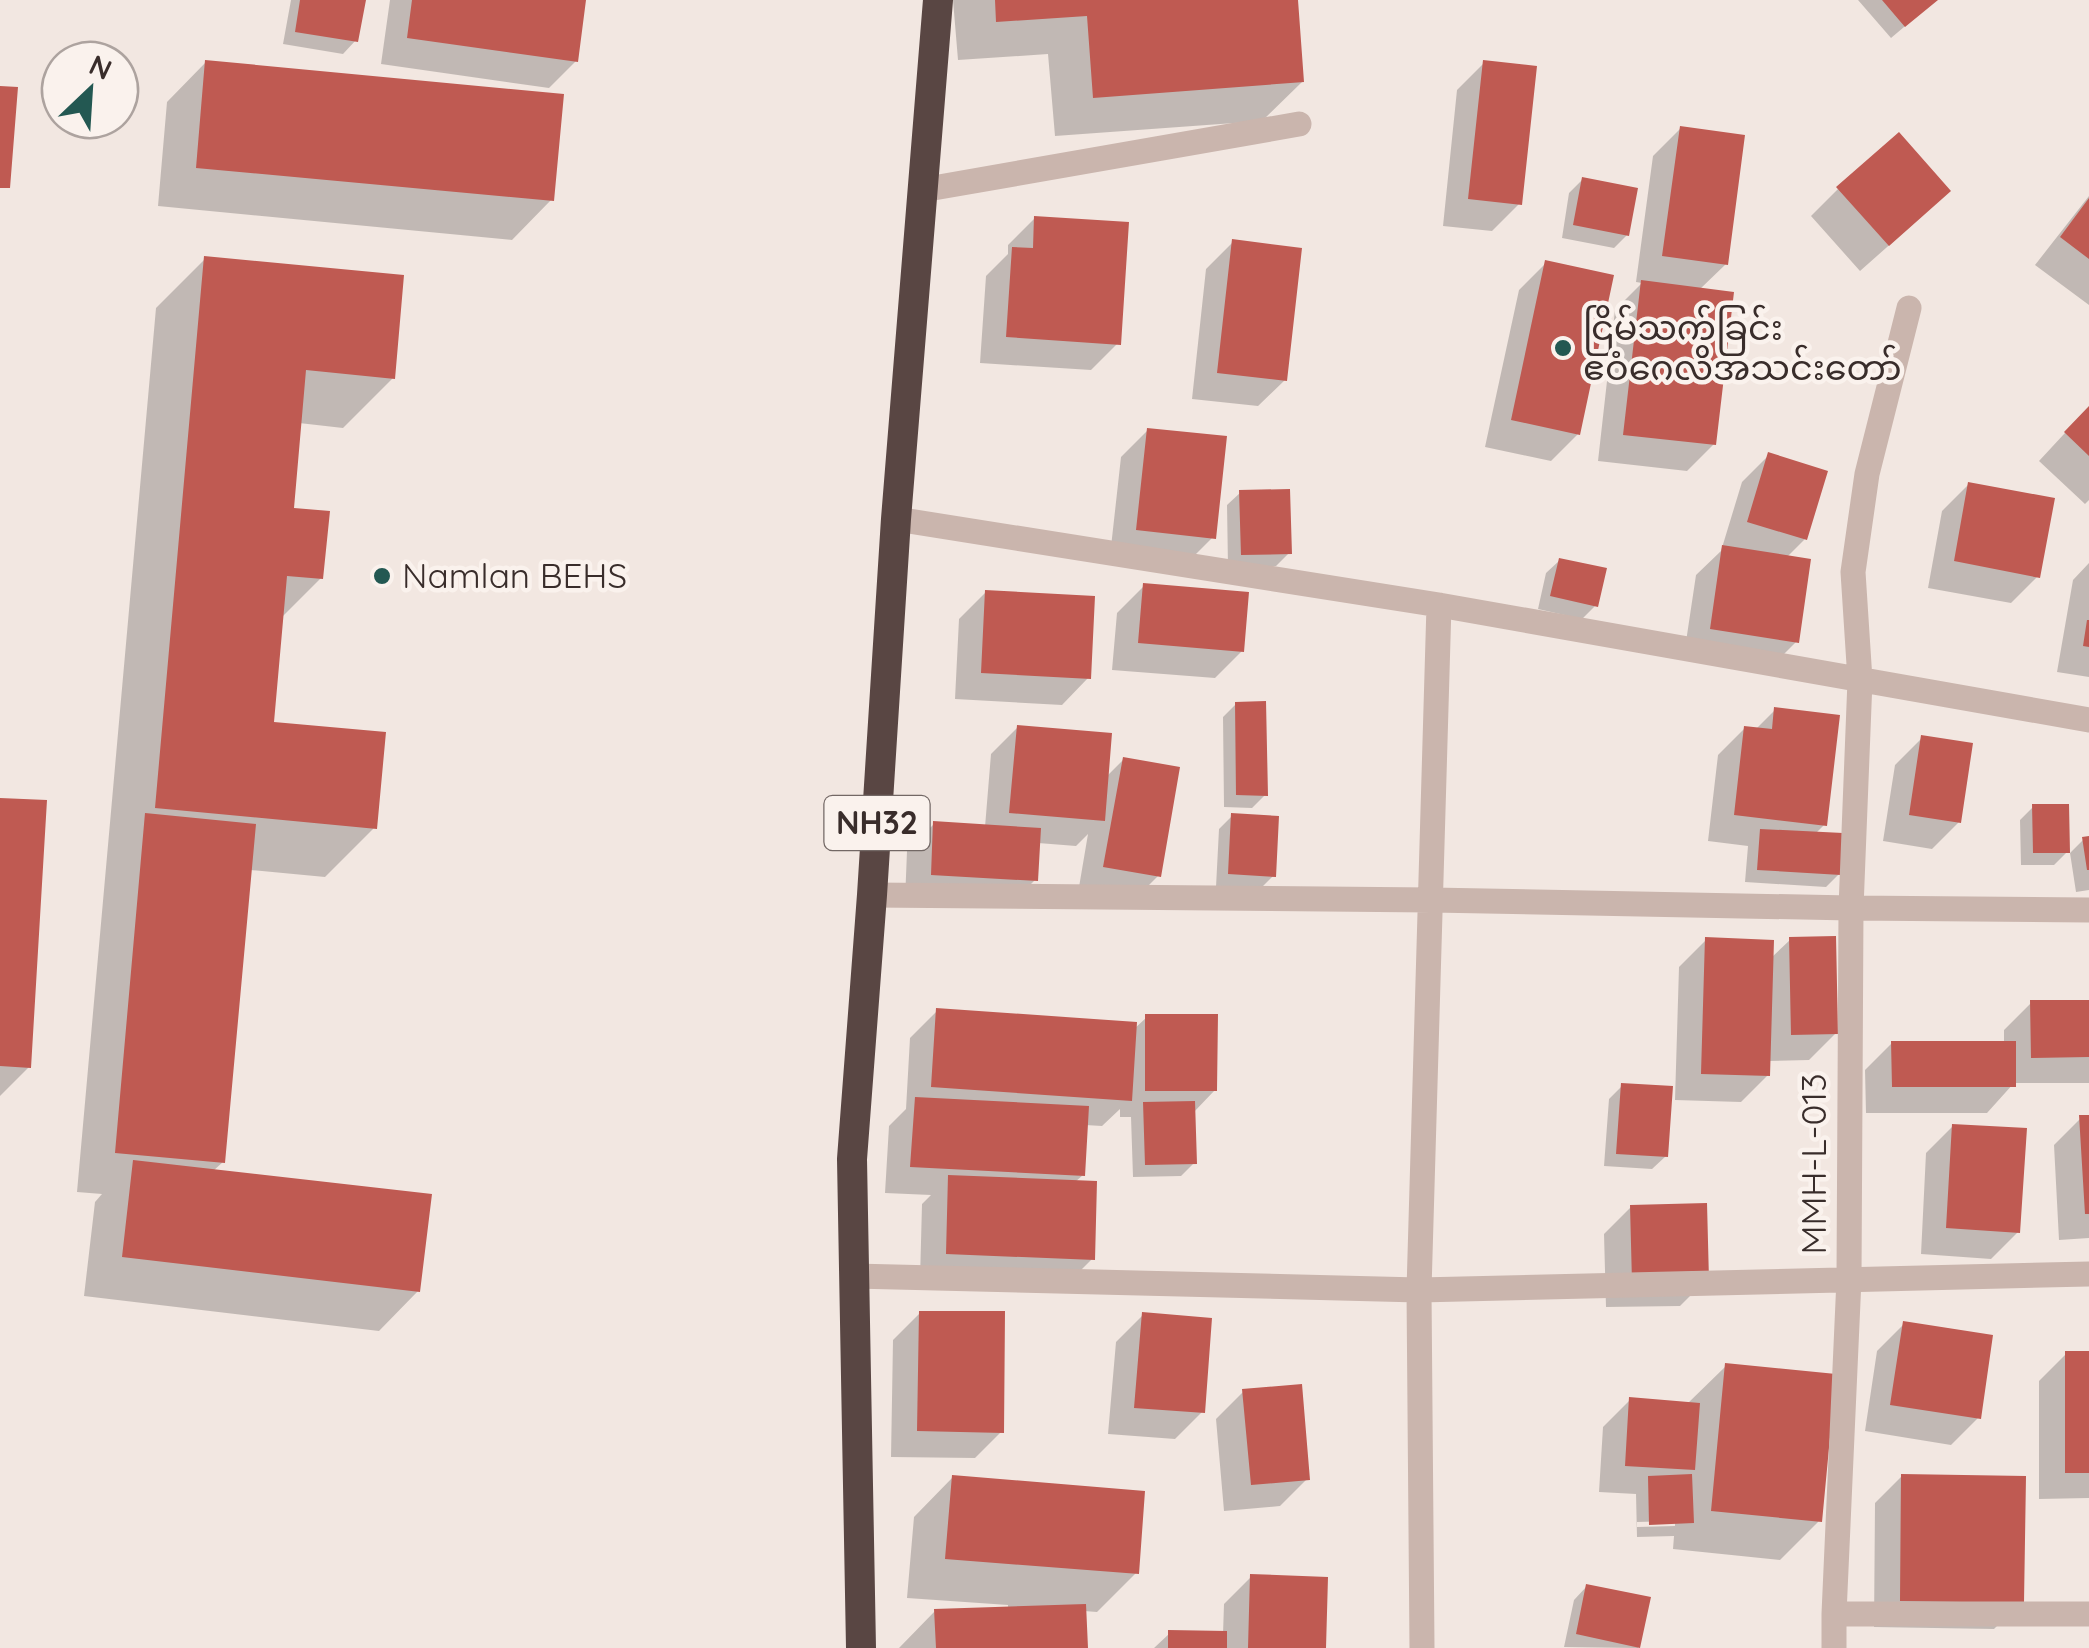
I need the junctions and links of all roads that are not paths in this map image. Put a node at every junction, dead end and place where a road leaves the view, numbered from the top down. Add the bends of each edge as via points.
1 (938, 0) edge
2 (1299, 124) dead end
3 (922, 190) junction
4 (1909, 308) dead end
5 (896, 520) junction
6 (1439, 604) junction
7 (1860, 680) junction
8 (2089, 720) edge
9 (872, 896) junction
10 (1432, 900) junction
11 (1851, 908) junction
12 (2089, 910) edge
13 (2089, 1274) edge
14 (854, 1276) junction
15 (1848, 1278) junction
16 (1419, 1290) junction
17 (1834, 1614) junction
18 (2089, 1614) edge
19 (861, 1648) edge
20 (1422, 1648) edge
21 (1834, 1648) edge

1 - 3 highway, NH32
2 - 3 street
3 - 5 highway, NH32
4 - 7 street, MMH-L-013 via 1868,474 1853,572
5 - 6 street
5 - 9 highway, NH32
6 - 7 street
6 - 10 street
7 - 8 street
7 - 11 street, MMH-L-013
9 - 10 street
9 - 14 highway, NH32 via 852,1159
10 - 11 street
10 - 16 street
11 - 12 street
11 - 15 street, MMH-L-013
13 - 15 street
14 - 16 street
14 - 19 highway, NH32
15 - 16 street
15 - 17 street, MMH-L-013
16 - 20 street
17 - 18 street
17 - 21 street, MMH-L-013

